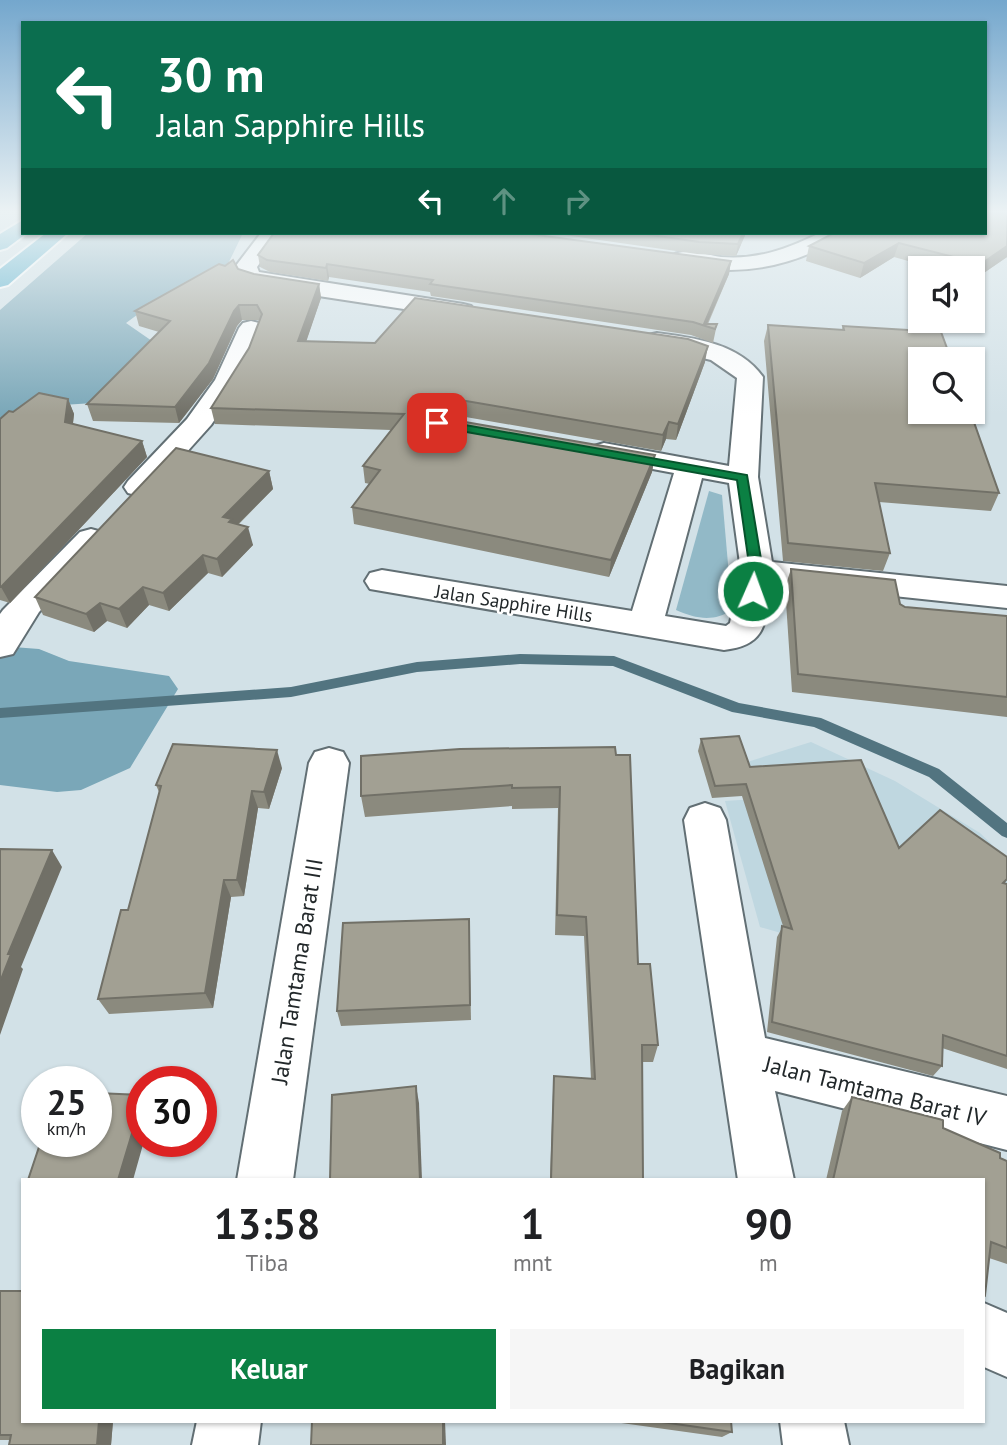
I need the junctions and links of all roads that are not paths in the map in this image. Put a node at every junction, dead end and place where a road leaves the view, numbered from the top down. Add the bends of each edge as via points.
1 (261, 279) edge
2 (488, 314) edge
3 (251, 328) edge
4 (637, 337) edge
5 (584, 449) edge
6 (690, 467) junction
7 (743, 477) junction
8 (757, 571) junction
9 (382, 581) dead end
10 (1007, 597) edge
11 (646, 624) junction
12 (1, 638) edge
13 (329, 762) dead end
14 (705, 820) dead end
15 (743, 1058) junction
16 (1007, 1123) edge
17 (265, 1178) edge
18 (766, 1178) edge
19 (985, 1335) edge
20 (1007, 1346) edge
21 (229, 1423) edge
22 (812, 1423) edge
23 (225, 1445) edge
24 (817, 1445) edge

1 - 2 street
3 - 12 street via 228,380 197,425
4 - 7 street, Jalan Sapphire Hills via 714,352 745,369 750,377
5 - 6 street
6 - 7 street
6 - 11 street
7 - 8 street, Jalan Sapphire Hills
8 - 10 street
8 - 11 street, Jalan Sapphire Hills via 746,629 741,634 724,638
9 - 11 street, Jalan Sapphire Hills
13 - 17 street, Jalan Tamtama Barat III
14 - 15 street, Jalan Tamtama Barat IV
15 - 16 street, Jalan Tamtama Barat IV
15 - 18 street, Jalan Tamtama Barat IV
19 - 20 street
21 - 23 street
22 - 24 street

